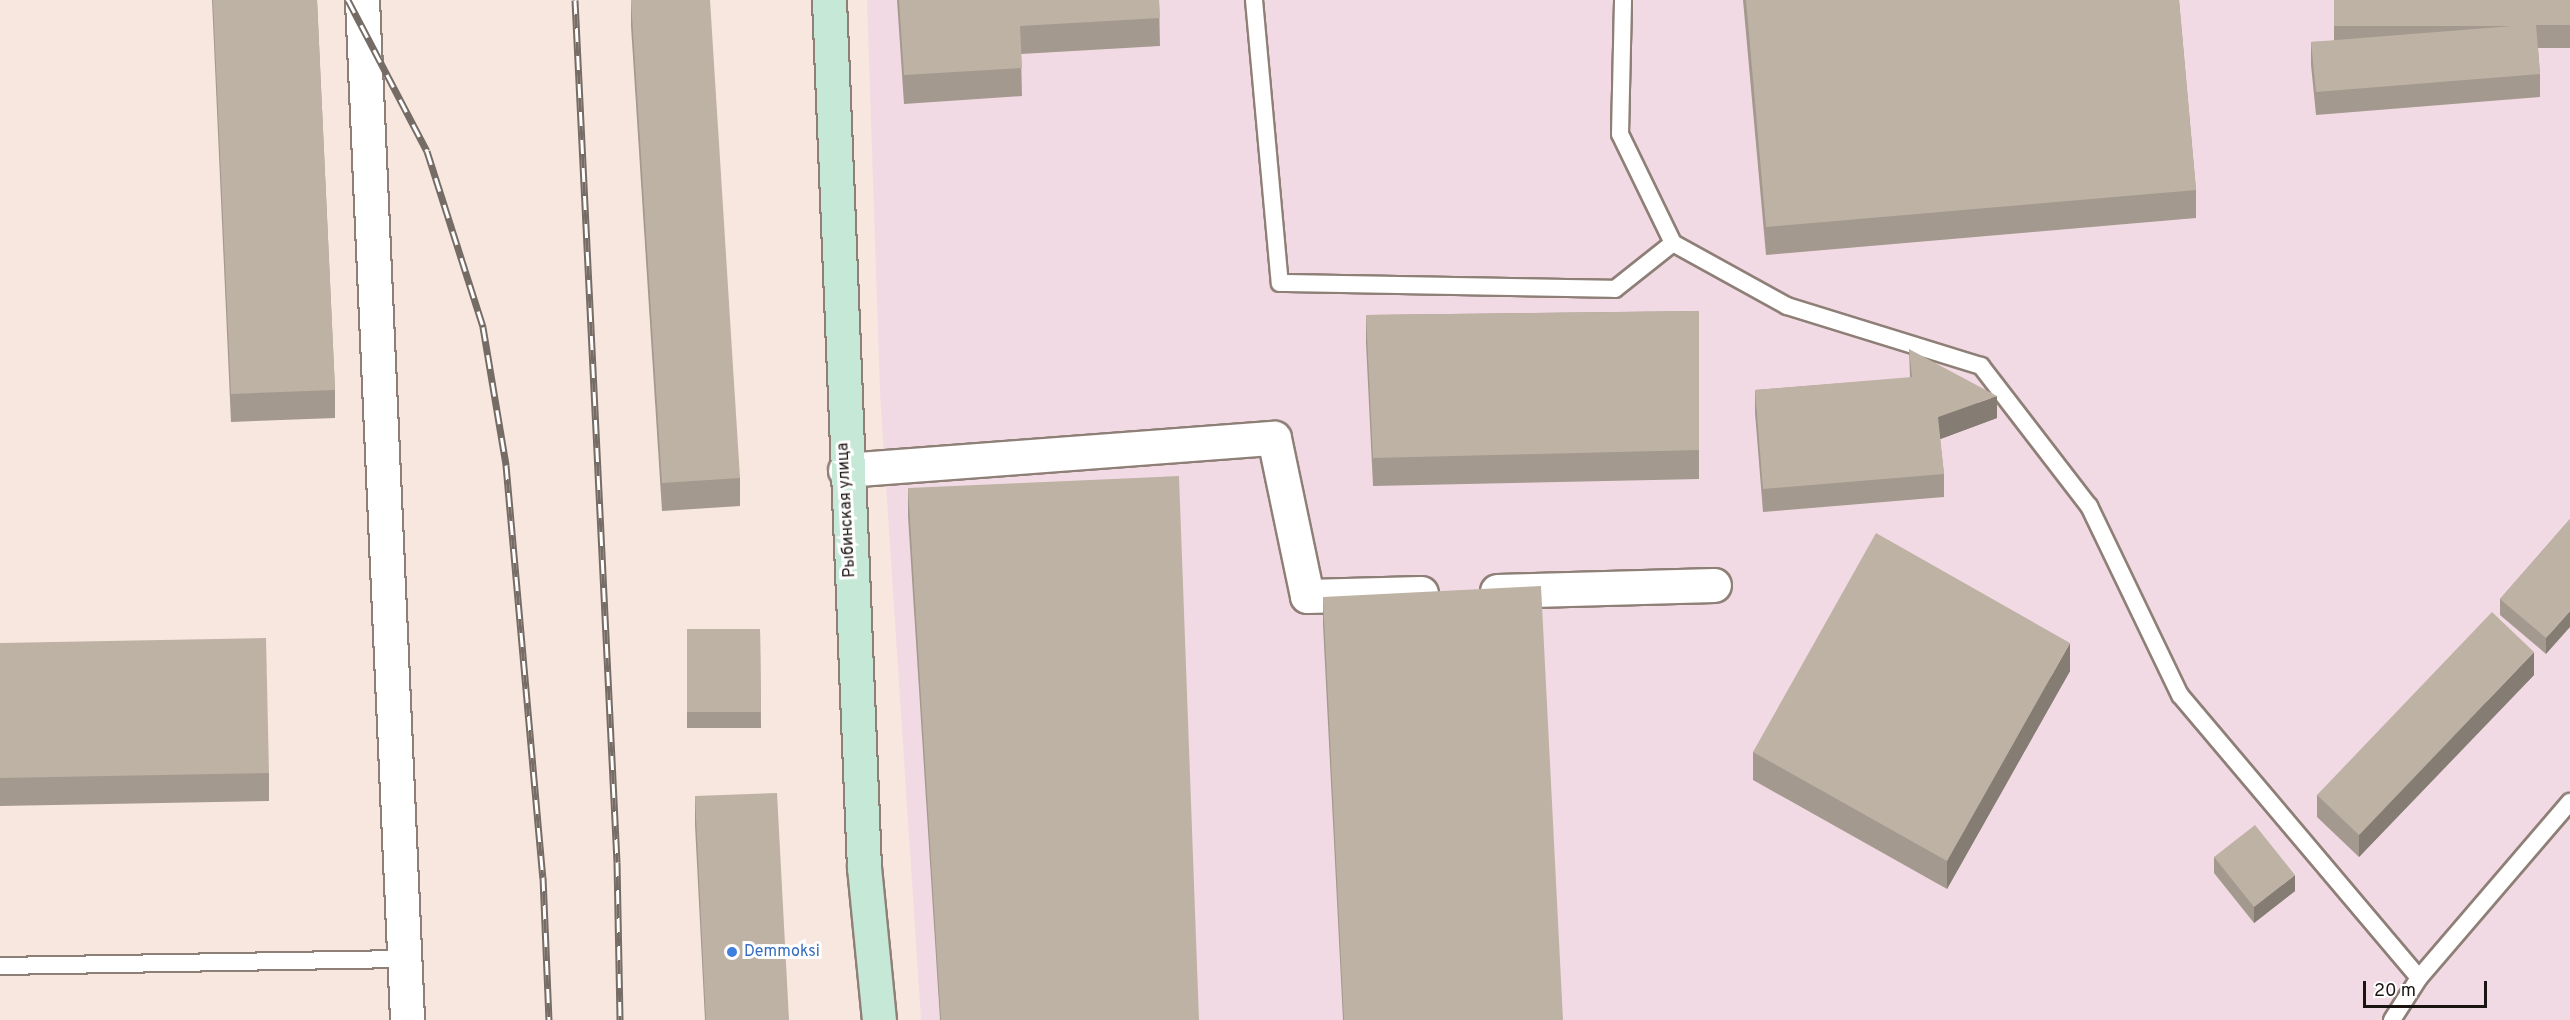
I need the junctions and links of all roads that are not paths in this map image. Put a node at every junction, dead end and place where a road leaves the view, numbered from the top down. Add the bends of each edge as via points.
1 (362, 0) edge
2 (829, 0) edge
3 (1254, 0) edge
4 (1623, 0) edge
5 (1673, 243) junction
6 (845, 470) junction
7 (1714, 585) dead end
8 (2570, 802) edge
9 (404, 959) junction
10 (0, 966) edge
11 (2419, 978) junction
12 (408, 1020) edge
13 (879, 1020) edge
14 (2392, 1020) edge

1 - 9 street
2 - 6 main road, Рыбинская улица
3 - 5 lane via 1280,283 1616,289
4 - 5 lane via 1620,134
5 - 11 lane via 1787,306 1981,366 2089,506 2180,695
6 - 7 street via 1274,438 1308,596
6 - 13 main road, Рыбинская улица via 864,867
8 - 11 lane
9 - 10 lane
9 - 12 street
11 - 14 lane

